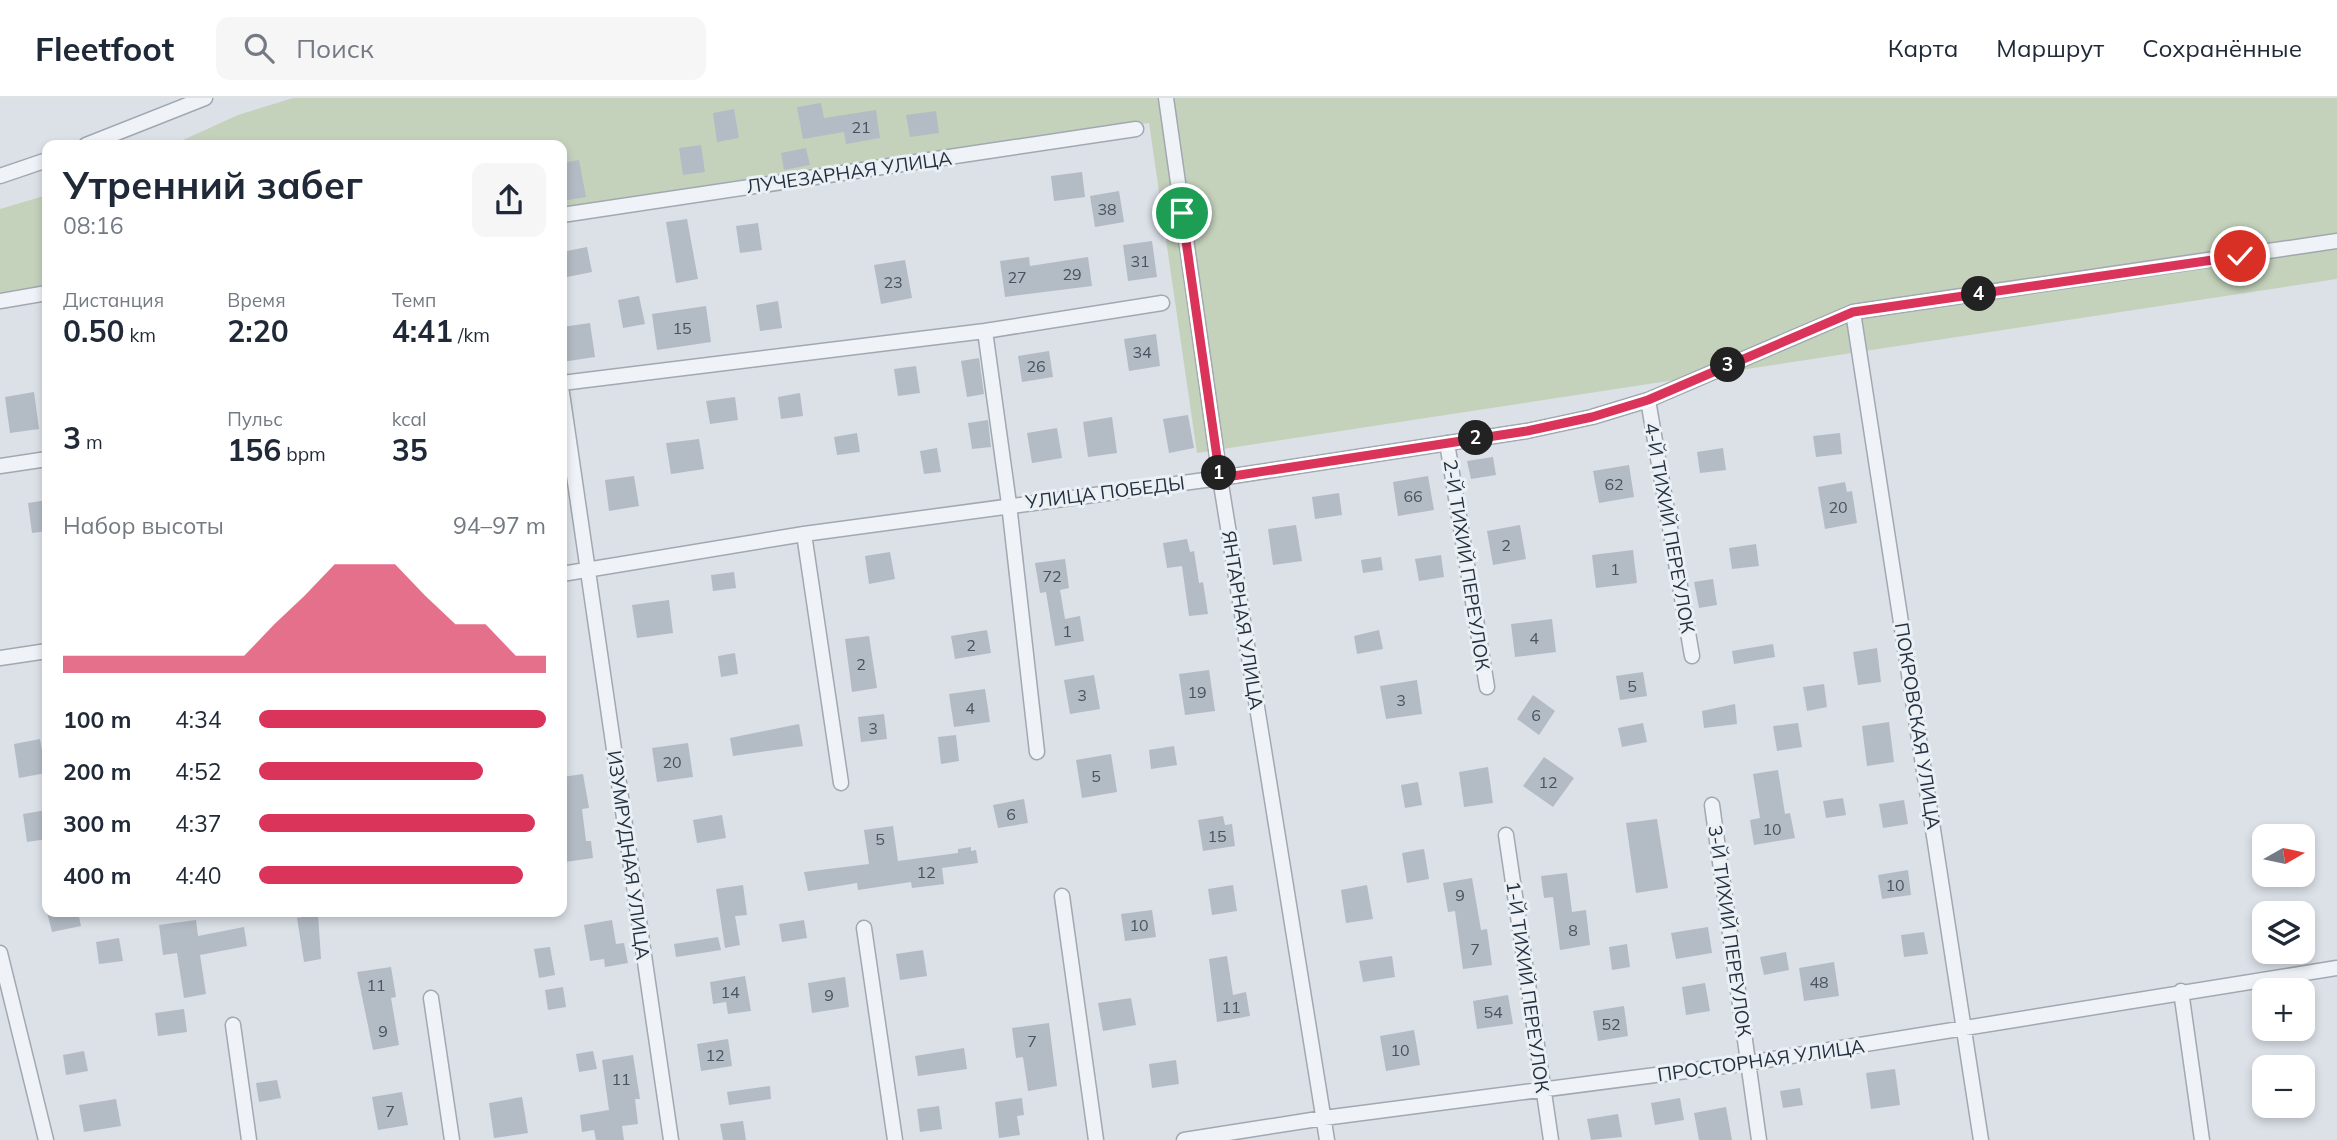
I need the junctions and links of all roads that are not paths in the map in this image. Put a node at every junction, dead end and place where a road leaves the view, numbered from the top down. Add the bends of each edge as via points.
1 (205, 98) edge
2 (1166, 98) edge
3 (1136, 129) dead end
4 (99, 140) edge
5 (42, 162) edge
6 (0, 176) edge
7 (567, 214) edge
8 (2337, 241) edge
9 (42, 294) edge
10 (0, 301) edge
11 (1162, 303) dead end
12 (1853, 312) junction
13 (985, 331) junction
14 (567, 382) edge
15 (1648, 400) junction
16 (567, 428) edge
17 (1447, 443) junction
18 (42, 460) edge
19 (0, 466) edge
20 (1220, 478) junction
21 (1009, 504) junction
22 (804, 534) junction
23 (587, 570) junction
24 (567, 573) edge
25 (42, 652) edge
26 (1692, 656) dead end
27 (0, 658) edge
28 (1487, 687) dead end
29 (1037, 752) dead end
30 (841, 782) dead end
31 (1712, 805) dead end
32 (1506, 835) dead end
33 (1062, 896) dead end
34 (863, 928) dead end
35 (0, 953) edge
36 (2337, 968) edge
37 (2180, 991) junction
38 (431, 998) dead end
39 (233, 1025) dead end
40 (1965, 1030) junction
41 (1748, 1063) junction
42 (1544, 1090) junction
43 (1324, 1118) junction
44 (46, 1140) edge
45 (249, 1140) edge
46 (452, 1140) edge
47 (670, 1140) edge
48 (895, 1140) edge
49 (1096, 1140) edge
50 (1184, 1140) edge
51 (1327, 1140) edge
52 (1551, 1140) edge
53 (1759, 1140) edge
54 (1981, 1140) edge
55 (2202, 1140) edge

1 - 4 street
2 - 20 street, ЯНТАРНАЯ УЛИЦА
3 - 7 street, ЛУЧЕЗАРНАЯ УЛИЦА
5 - 6 street
8 - 12 street, УЛИЦА ПОБЕДЫ
9 - 10 street
11 - 13 street
12 - 15 street, УЛИЦА ПОБЕДЫ
12 - 40 street, ПОКРОВСКАЯ УЛИЦА
13 - 14 street
13 - 21 street
15 - 17 street, УЛИЦА ПОБЕДЫ via 1592,417
15 - 26 street, 4-Й ТИХИЙ ПЕРЕУЛОК
16 - 23 street, ИЗУМРУДНАЯ УЛИЦА
17 - 20 street, УЛИЦА ПОБЕДЫ
17 - 28 street, 2-Й ТИХИЙ ПЕРЕУЛОК
18 - 19 street
20 - 21 street, УЛИЦА ПОБЕДЫ
20 - 43 street, ЯНТАРНАЯ УЛИЦА
21 - 22 street, УЛИЦА ПОБЕДЫ
21 - 29 street
22 - 23 street, УЛИЦА ПОБЕДЫ
22 - 30 street
23 - 24 street, УЛИЦА ПОБЕДЫ
23 - 47 street, ИЗУМРУДНАЯ УЛИЦА
25 - 27 street
31 - 41 street, 3-Й ТИХИЙ ПЕРЕУЛОК
32 - 42 street, 1-Й ТИХИЙ ПЕРЕУЛОК
33 - 49 street
34 - 48 street
35 - 44 street
36 - 37 street, ПРОСТОРНАЯ УЛИЦА
37 - 40 street, ПРОСТОРНАЯ УЛИЦА
37 - 55 street
38 - 46 street
39 - 45 street
40 - 41 street, ПРОСТОРНАЯ УЛИЦА
40 - 54 street, ПОКРОВСКАЯ УЛИЦА
41 - 42 street, ПРОСТОРНАЯ УЛИЦА
41 - 53 street, 3-Й ТИХИЙ ПЕРЕУЛОК
42 - 43 street, ПРОСТОРНАЯ УЛИЦА
42 - 52 street, 1-Й ТИХИЙ ПЕРЕУЛОК
43 - 50 street, ПРОСТОРНАЯ УЛИЦА
43 - 51 street, ЯНТАРНАЯ УЛИЦА

